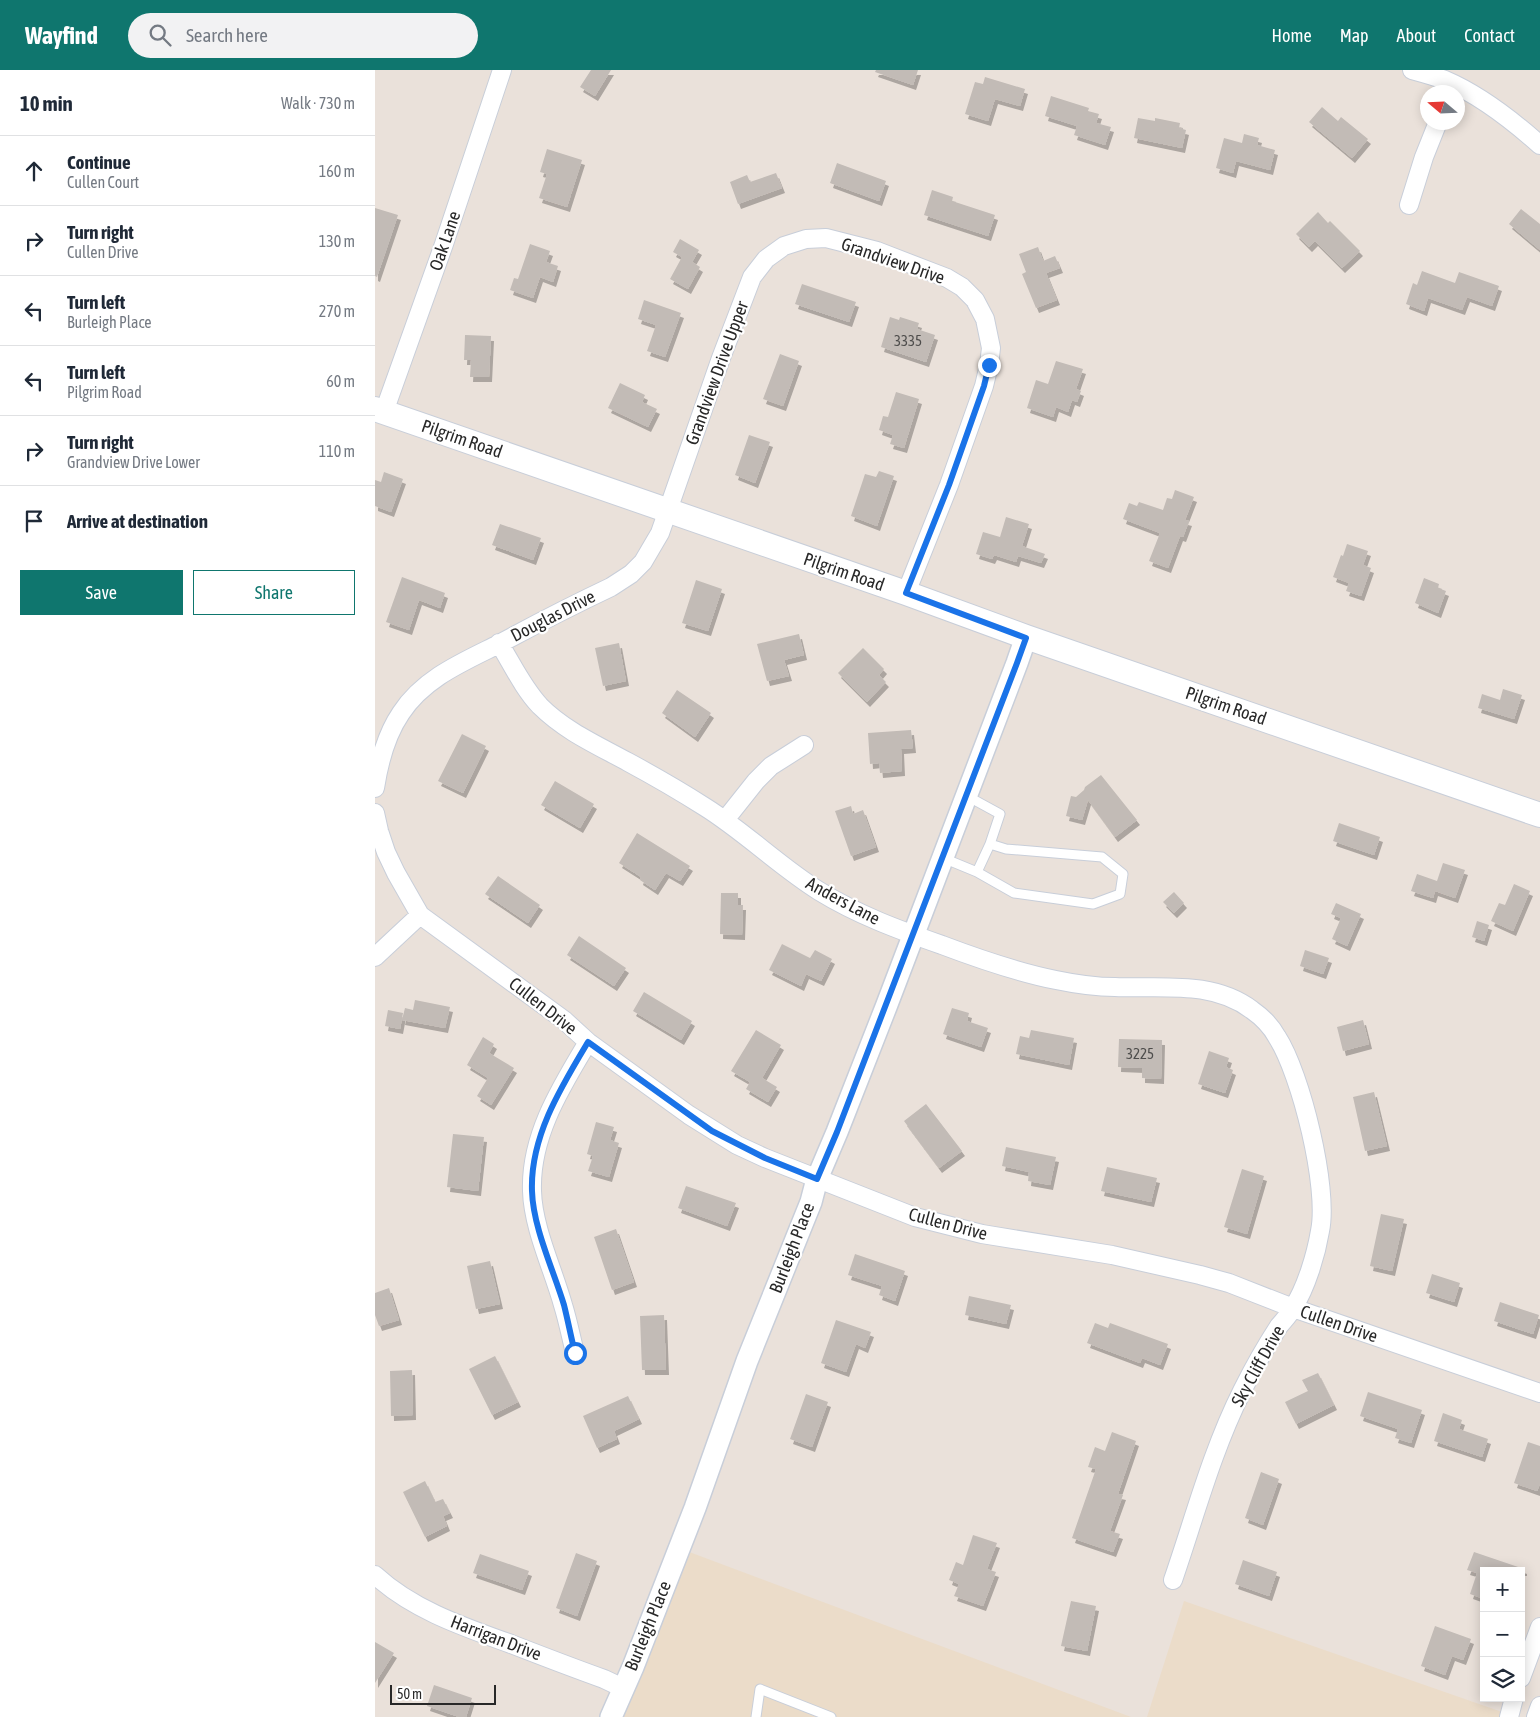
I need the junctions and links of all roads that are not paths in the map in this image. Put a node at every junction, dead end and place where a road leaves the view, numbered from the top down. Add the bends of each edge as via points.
1 (503, 70) edge
2 (1412, 70) edge
3 (1454, 82) edge
4 (1435, 130) edge
5 (1540, 145) edge
6 (1409, 205) dead end
7 (784, 246) joint
8 (379, 410) edge
9 (667, 510) junction
10 (906, 593) junction
11 (1026, 638) junction
12 (499, 643) junction
13 (805, 745) dead end
14 (375, 788) edge
15 (967, 796) junction
16 (375, 813) edge
17 (1540, 814) edge
18 (725, 820) junction
19 (991, 844) junction
20 (943, 857) junction
21 (977, 872) junction
22 (420, 915) junction
23 (913, 935) junction
24 (375, 957) edge
25 (1257, 1014) joint
26 (588, 1042) junction
27 (817, 1179) junction
28 (1293, 1308) junction
29 (575, 1353) dead end
30 (1540, 1393) edge
31 (375, 1575) edge
32 (1173, 1580) dead end
33 (1540, 1627) edge
34 (1525, 1667) edge
35 (623, 1688) junction
36 (1513, 1702) edge
37 (1540, 1706) edge
38 (611, 1717) edge
39 (756, 1717) edge
40 (831, 1717) edge
41 (1509, 1717) edge
42 (1536, 1717) edge

1 - 8 street, Oak Lane via 444,244
2 - 3 street
3 - 5 street via 1507,117
4 - 6 street
7 - 9 street, Grandview Drive Upper via 752,277
7 - 10 street, Grandview Drive via 806,239 826,238 877,251 963,287 975,300 985,319 991,348 984,386
8 - 9 main road, Pilgrim Road
9 - 10 main road, Pilgrim Road
9 - 12 street, Douglas Drive via 653,548 631,574
10 - 11 main road, Pilgrim Road
11 - 15 street, Burleigh Place
11 - 17 main road, Pilgrim Road
12 - 14 street, Douglas Drive via 439,675 401,712 383,752
12 - 18 street, Anders Lane via 527,689 553,717 587,742 679,791
13 - 18 street via 771,766
15 - 19 lane via 1000,814
15 - 20 street, Burleigh Place
16 - 22 street via 386,852
18 - 23 street, Anders Lane via 817,890 860,914
19 - 21 lane
19 - 21 lane via 1006,849 1102,857 1123,874 1120,894 1093,904 1013,893
20 - 21 lane
20 - 23 street, Burleigh Place
22 - 24 street
22 - 26 street, Cullen Drive via 564,1020
23 - 25 street, Anders Lane via 999,966 1056,980 1084,985 1179,987 1221,993
23 - 27 street, Burleigh Place
25 - 28 street, Sky Cliff Drive via 1278,1038 1297,1082 1322,1194 1320,1232 1307,1279
26 - 27 street, Cullen Drive via 712,1131 765,1158
26 - 29 street via 555,1100 532,1174 534,1211 564,1305
27 - 28 street, Cullen Drive via 950,1227 1140,1260 1229,1283
27 - 35 street, Burleigh Place via 811,1202 747,1360 695,1508
28 - 30 street, Cullen Drive
28 - 32 street, Sky Cliff Drive via 1261,1356 1232,1412
31 - 35 street, Harrigan Drive via 412,1602 453,1623
33 - 34 street
35 - 38 street, Burleigh Place
36 - 41 street
37 - 42 street
39 - 40 lane via 760,1689

